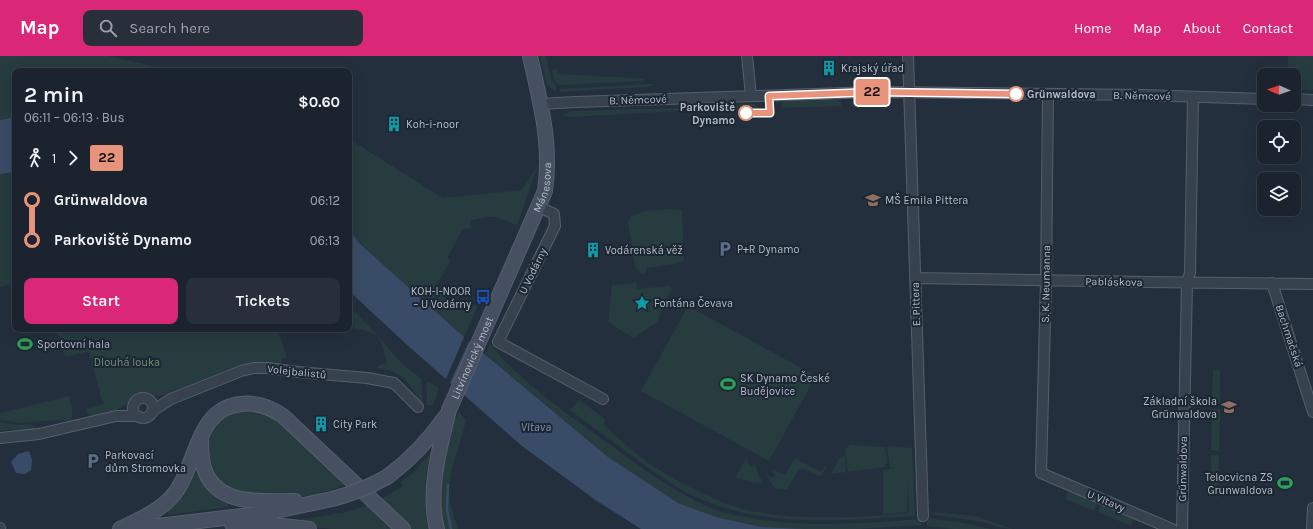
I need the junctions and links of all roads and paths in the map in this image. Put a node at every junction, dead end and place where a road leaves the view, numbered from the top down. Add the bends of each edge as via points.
1 (530, 56) edge
2 (747, 56) edge
3 (908, 56) edge
4 (909, 92) junction
5 (1048, 94) junction
6 (751, 96) junction
7 (1194, 97) junction
8 (1257, 99) edge
9 (1301, 99) edge
10 (1313, 100) edge
11 (540, 104) junction
12 (539, 207) junction
13 (915, 278) junction
14 (1046, 280) junction
15 (1187, 282) junction
16 (1272, 283) junction
17 (1313, 284) edge
18 (492, 312) joint
19 (149, 399) junction
20 (170, 399) junction
21 (603, 399) dead end
22 (134, 405) junction
23 (418, 407) dead end
24 (451, 407) junction
25 (152, 411) junction
26 (1313, 412) edge
27 (116, 416) junction
28 (138, 416) junction
29 (201, 437) junction
30 (0, 438) edge
31 (1041, 474) joint
32 (326, 500) junction
33 (1313, 508) edge
34 (924, 516) dead end
35 (166, 525) junction
36 (120, 529) edge
37 (133, 529) edge
38 (309, 529) edge
39 (403, 529) edge
40 (438, 529) edge
41 (1172, 529) edge
42 (1182, 529) edge
43 (1312, 529) edge

1 - 11 main road, Mánesova
2 - 6 street
3 - 4 street, E. Pittera
4 - 5 street, B. Němcové
4 - 6 street, B. Němcové
4 - 13 street, E. Pittera
5 - 7 street, B. Němcové
5 - 14 street, S. K. Neumanna
6 - 11 street, B. Němcové
7 - 8 street, B. Němcové
7 - 15 street, Grünwaldova via 1190,274
9 - 10 street
11 - 12 main road, Mánesova via 548,158 545,191
12 - 18 main road, Mánesova
12 - 21 street, U Vodárny via 554,214 555,226 498,342
13 - 14 street, Pabláskova
13 - 34 street, E. Pittera
14 - 15 street, Pabláskova
14 - 31 street, S. K. Neumanna
15 - 16 street, Pabláskova
15 - 42 street, Grünwaldova
16 - 17 street, Pabláskova
16 - 26 street, Bachmačská
18 - 24 main road, Litvínovický most
19 - 20 street, Volejbalistů
19 - 22 street, Volejbalistů via 140,398
19 - 25 street via 153,405
20 - 23 street, Volejbalistů via 241,371 267,368 394,383
20 - 25 street, Volejbalistů
22 - 27 street, Volejbalistů
22 - 28 street via 134,411
24 - 32 main road, bridge via 417,451 387,477 352,494
24 - 40 main road via 442,440 434,490
25 - 28 street, Volejbalistů via 145,417
27 - 28 street, Volejbalistů
27 - 30 street, Volejbalistů via 39,434
29 - 32 main road via 201,458 205,472 217,489 227,495 252,500
29 - 36 main road via 184,480 170,498 160,509
29 - 39 main road via 208,423 222,410 248,403 268,407 284,416
31 - 41 street, U Vltavy
32 - 35 main road via 266,513
33 - 43 street
35 - 37 main road
35 - 38 main road via 246,524

